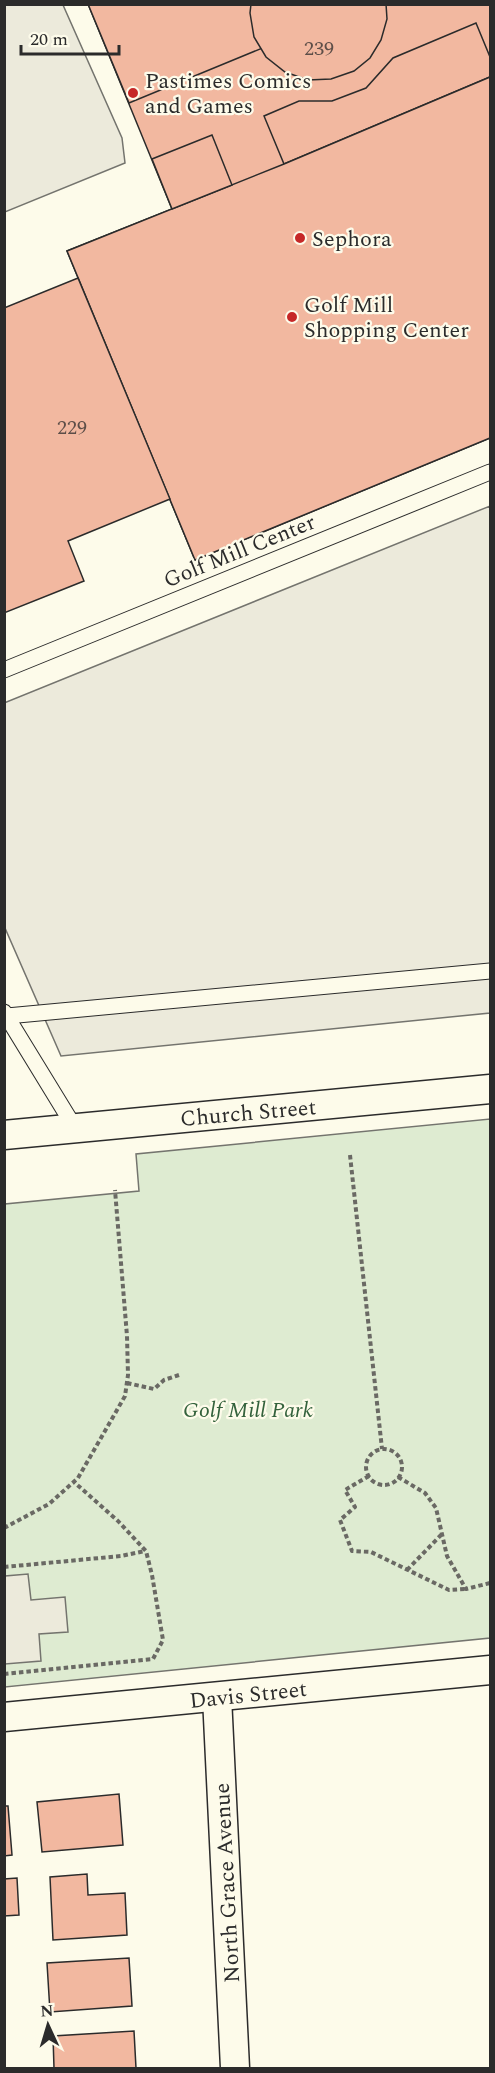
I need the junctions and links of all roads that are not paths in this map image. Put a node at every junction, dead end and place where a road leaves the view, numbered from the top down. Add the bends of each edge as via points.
1 (490, 472) edge
2 (4, 670) edge
3 (490, 971) edge
4 (6, 1014) edge
5 (490, 1089) edge
6 (75, 1128) junction
7 (4, 1135) edge
8 (490, 1670) edge
9 (217, 1697) junction
10 (4, 1718) edge
11 (235, 2068) edge

1 - 2 lane, Golf Mill Center
3 - 4 lane
4 - 6 lane
5 - 6 street, Church Street
6 - 7 street, Church Street
8 - 9 street, Davis Street
9 - 10 street, Davis Street
9 - 11 street, North Grace Avenue

